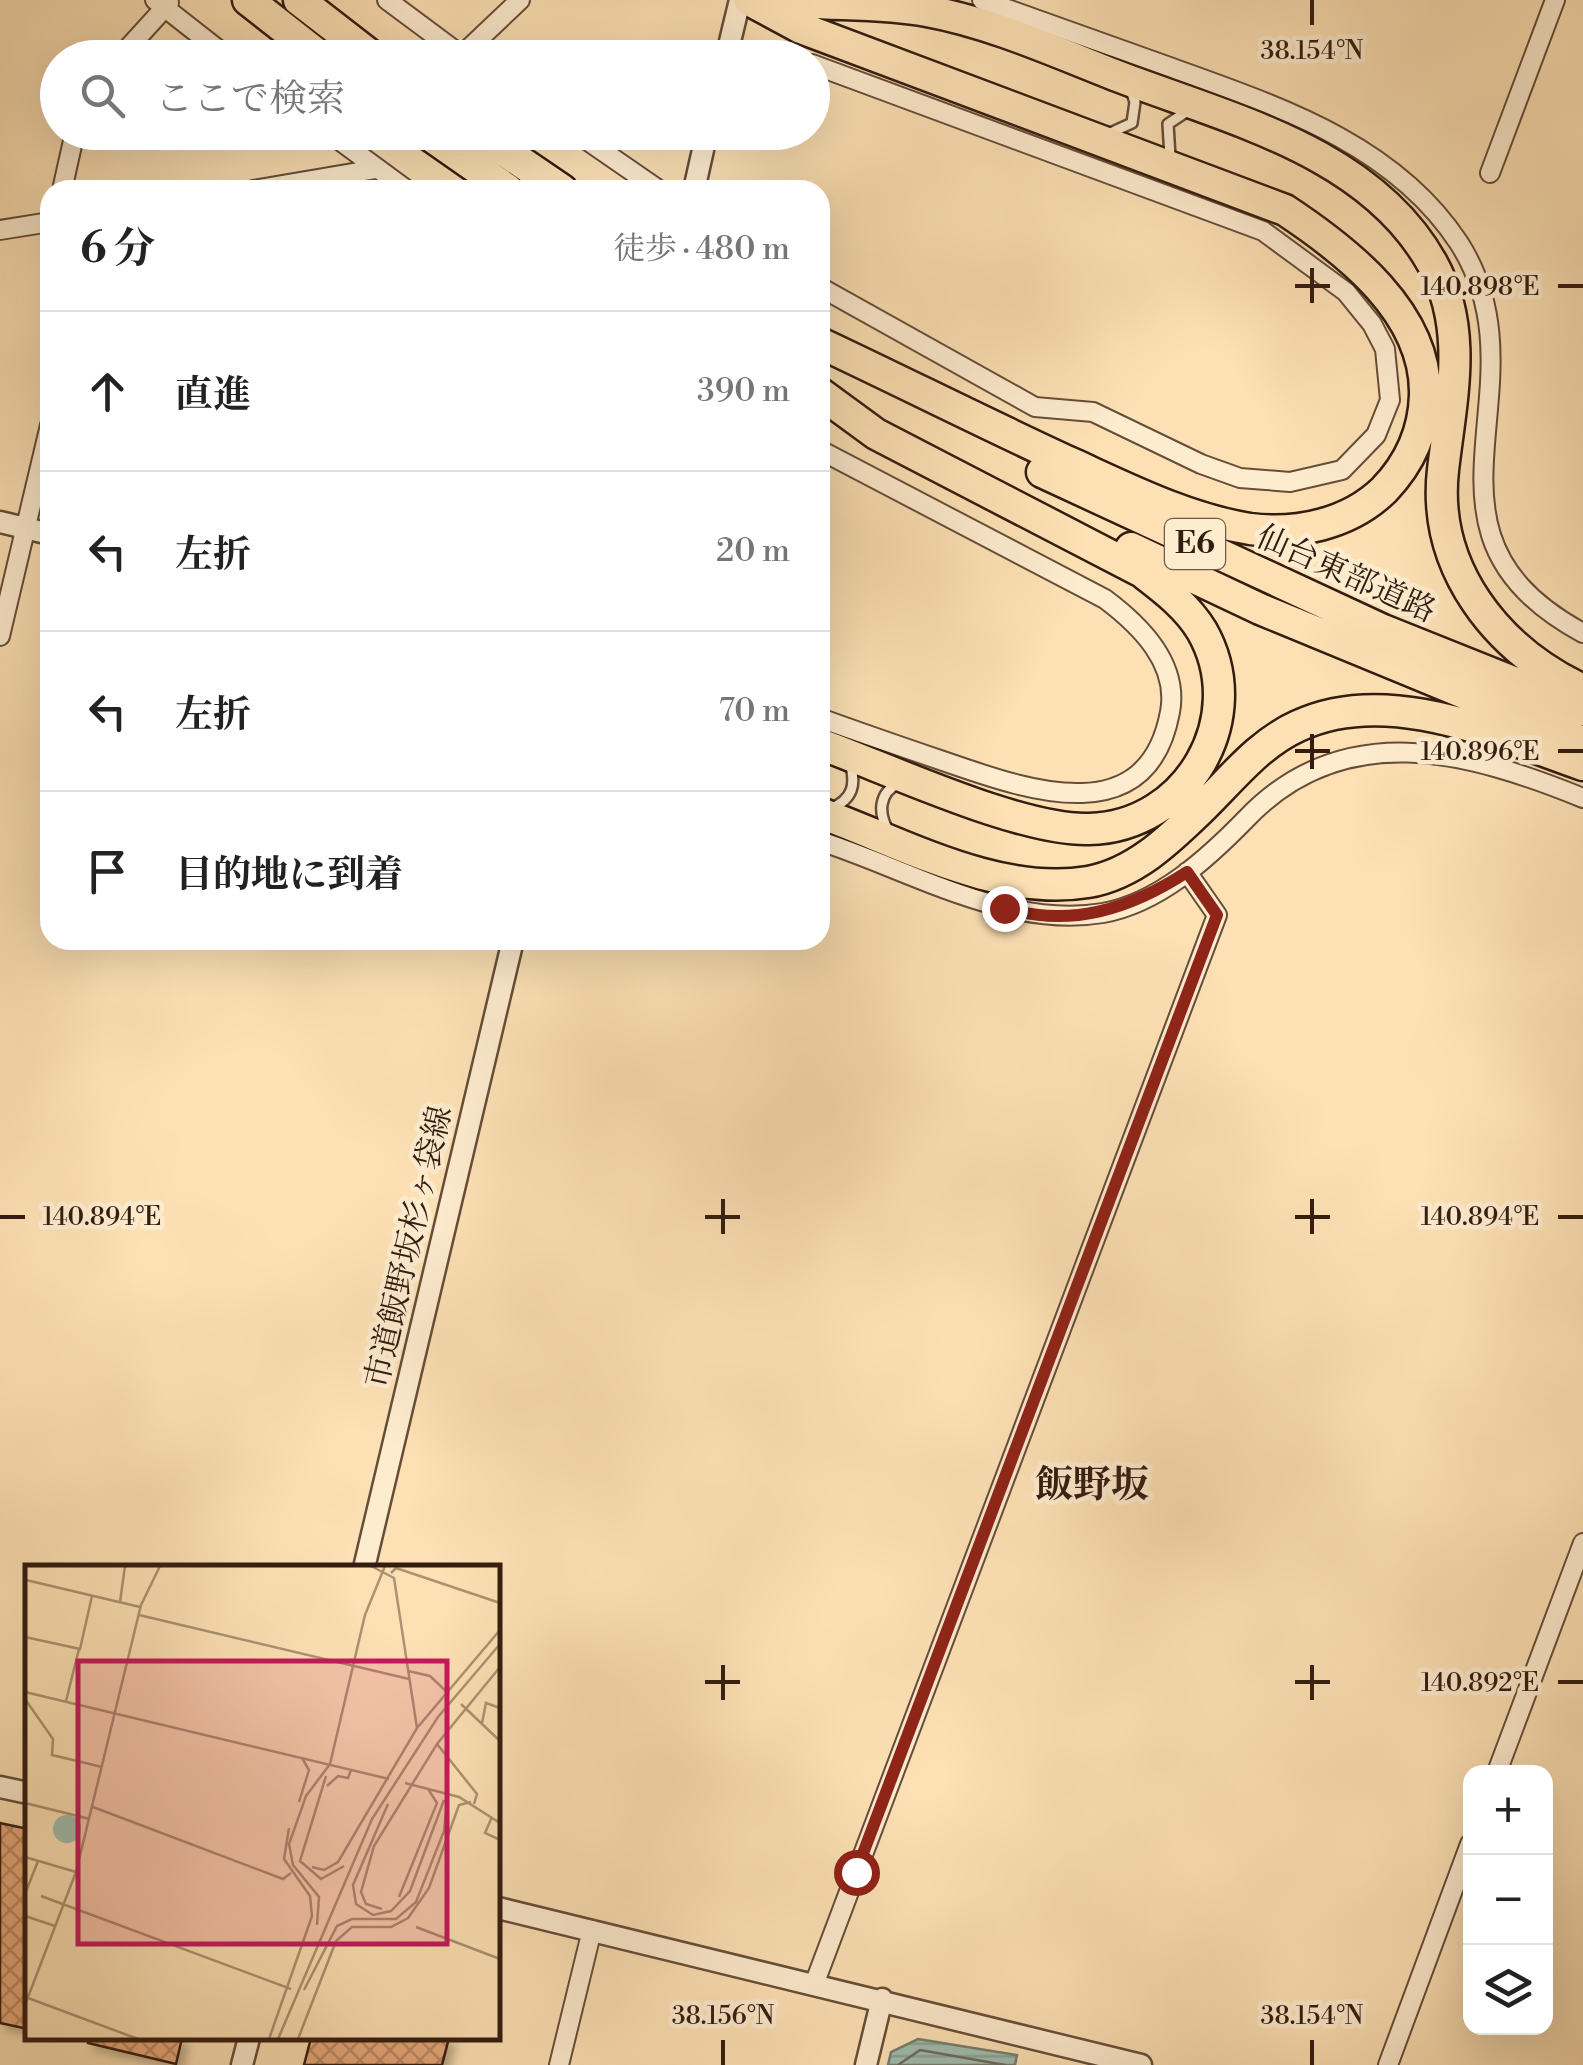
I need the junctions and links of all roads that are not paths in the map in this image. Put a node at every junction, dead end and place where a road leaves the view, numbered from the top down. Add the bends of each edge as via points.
1 (248, 0) edge
2 (299, 0) edge
3 (387, 0) edge
4 (520, 0) edge
5 (740, 0) edge
6 (748, 0) edge
7 (777, 0) edge
8 (982, 0) edge
9 (1555, 0) edge
10 (164, 3) edge
11 (134, 40) edge
12 (208, 40) edge
13 (299, 40) edge
14 (351, 40) edge
15 (441, 40) edge
16 (479, 40) edge
17 (730, 40) edge
18 (830, 71) edge
19 (1127, 80) junction
20 (1210, 110) junction
21 (1093, 135) junction
22 (71, 150) edge
23 (351, 150) edge
24 (451, 150) edge
25 (504, 150) edge
26 (601, 150) edge
27 (704, 150) edge
28 (1178, 167) junction
29 (376, 169) junction
30 (1490, 173) dead end
31 (64, 180) edge
32 (312, 180) edge
33 (392, 180) edge
34 (494, 180) edge
35 (548, 180) edge
36 (645, 180) edge
37 (696, 180) edge
38 (40, 224) edge
39 (0, 230) edge
40 (830, 293) edge
41 (830, 352) edge
42 (830, 353) edge
43 (830, 390) edge
44 (830, 401) edge
45 (830, 455) edge
46 (40, 468) edge
47 (0, 522) edge
48 (26, 528) junction
49 (40, 532) edge
50 (1583, 634) edge
51 (0, 636) edge
52 (1583, 690) edge
53 (1583, 710) edge
54 (830, 721) edge
55 (1583, 742) edge
56 (834, 749) edge
57 (1583, 765) edge
58 (916, 779) junction
59 (1583, 798) edge
60 (830, 808) edge
61 (830, 816) edge
62 (893, 839) junction
63 (830, 844) edge
64 (1187, 872) junction
65 (511, 950) edge
66 (1583, 1542) edge
67 (365, 1565) edge
68 (1500, 1765) edge
69 (0, 1787) edge
70 (25, 1792) edge
71 (1466, 1855) edge
72 (500, 1908) edge
73 (592, 1930) junction
74 (815, 1982) junction
75 (882, 1999) junction
76 (249, 2040) edge
77 (242, 2065) edge
78 (559, 2065) edge
79 (866, 2065) edge
80 (1142, 2065) edge
81 (1388, 2065) edge

1 - 13 highway
2 - 14 highway
3 - 15 street
4 - 16 street
5 - 17 street
6 - 21 highway via 801,28
7 - 19 highway via 938,14
8 - 50 street via 1322,126 1368,152 1438,217 1466,256 1488,313 1493,367 1483,486 1487,532 1518,582
9 - 30 street
10 - 11 street
10 - 12 street
18 - 40 street via 1263,231 1346,292 1363,313 1385,349 1390,400 1376,436 1342,470 1290,482 1240,478 1093,412 1035,406
19 - 20 highway
19 - 21 lane via 1135,102 1132,123
20 - 28 lane via 1181,113 1168,124 1167,145
20 - 52 highway via 1296,144 1347,176 1432,262 1455,340 1442,474 1453,563 1484,614 1510,641
21 - 28 highway
22 - 31 street
23 - 29 street
24 - 34 highway
25 - 35 highway
26 - 36 street
27 - 37 street
28 - 41 highway via 1284,210 1326,239 1386,295 1411,334 1424,376 1418,438 1395,478 1345,516 1279,530 1200,516 1146,498
29 - 32 street
29 - 33 street
38 - 39 street
42 - 53 highway, 仙台東部道路 / E6 via 1022,462 1131,515 1383,630
43 - 55 highway, 仙台東部道路 / E6 via 1013,490 1260,609
44 - 58 highway via 876,434 1142,572 1183,605 1201,630 1218,678 1218,720 1204,757 1188,783 1142,818 1066,829
45 - 54 street via 1106,599 1158,654 1171,706 1156,753 1139,771 1105,792 1081,794 1025,788
46 - 48 street
47 - 48 street
48 - 49 street
48 - 51 street
56 - 58 highway
56 - 60 lane via 854,785 842,804
57 - 62 highway via 1444,720 1344,712 1278,738 1161,847 1093,881 1022,883
58 - 62 lane via 884,794 882,816
59 - 64 street via 1471,760 1348,757 1283,785
61 - 62 highway
63 - 64 street via 990,903 1060,916 1107,912
64 - 74 street via 1217,915
65 - 67 street, 市道飯野坂杉ヶ袋線
66 - 68 street
69 - 70 street
71 - 81 street
72 - 73 street
73 - 74 street
73 - 78 street
74 - 75 street
75 - 79 street
75 - 80 street
76 - 77 street

